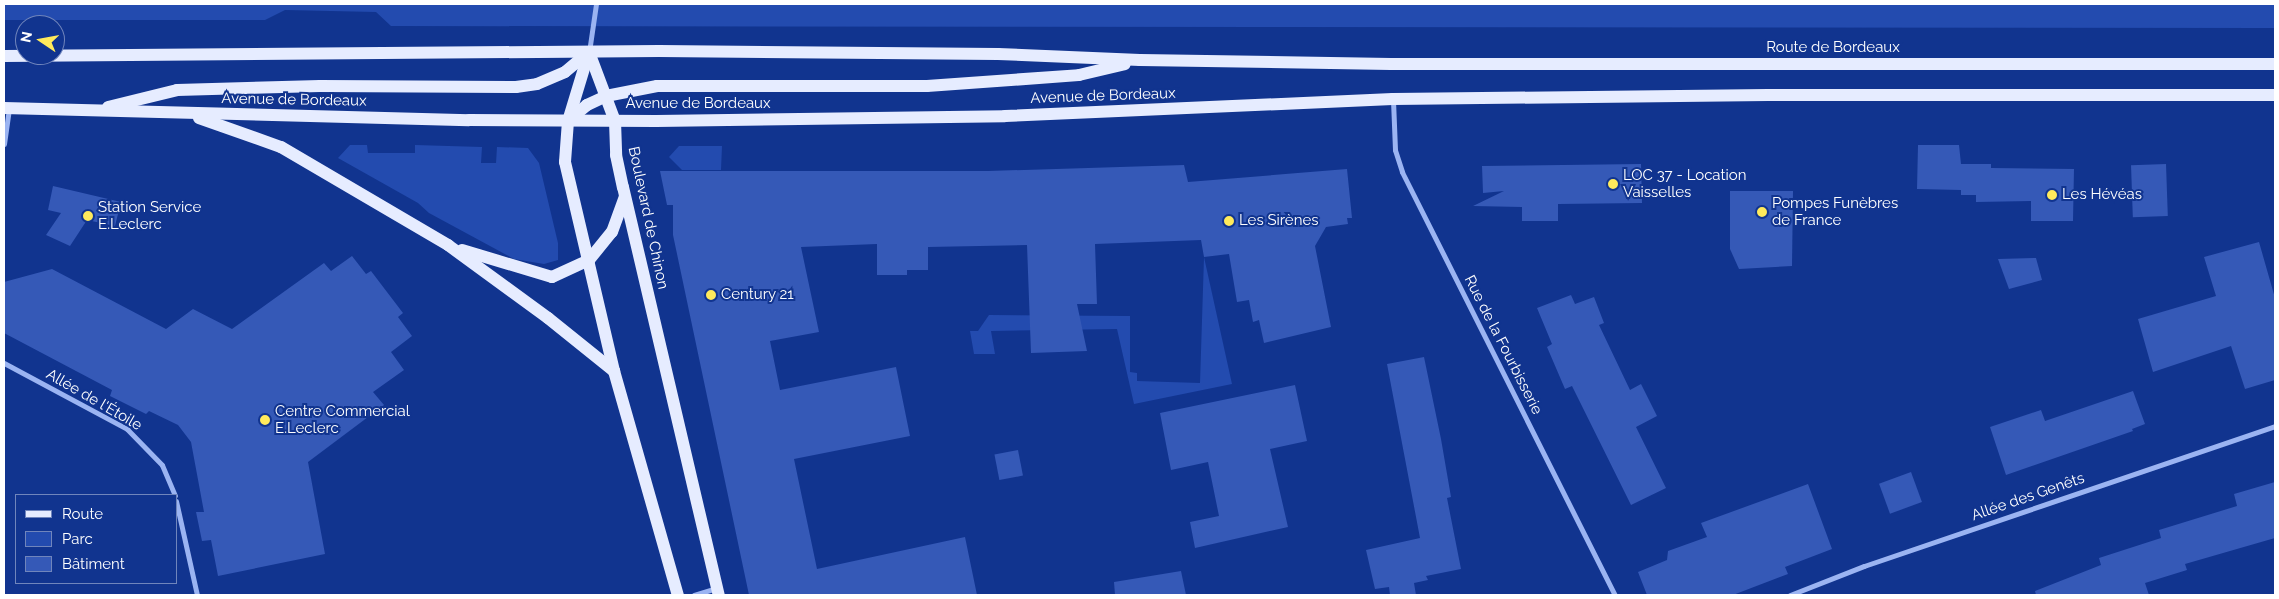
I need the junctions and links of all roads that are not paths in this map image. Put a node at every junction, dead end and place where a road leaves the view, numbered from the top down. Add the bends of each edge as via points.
1 (596, 4) edge
2 (589, 52) junction
3 (4, 56) edge
4 (1140, 60) junction
5 (2275, 64) edge
6 (2275, 95) edge
7 (606, 96) junction
8 (1393, 99) junction
9 (7, 108) edge
10 (92, 111) junction
11 (185, 114) junction
12 (568, 121) junction
13 (615, 121) junction
14 (4, 144) edge
15 (625, 197) junction
16 (448, 245) junction
17 (589, 260) junction
18 (4, 363) edge
19 (614, 371) junction
20 (2275, 426) edge
21 (175, 494) edge
22 (178, 510) edge
23 (718, 592) edge
24 (197, 595) edge
25 (678, 595) edge
26 (694, 595) edge
27 (1615, 595) edge
28 (1790, 595) edge

1 - 2 street
2 - 3 main road
2 - 4 main road via 998,54
2 - 7 main road, Boulevard de Chinon
2 - 10 main road via 565,72 537,84 516,87 320,86 177,90
2 - 12 main road
4 - 5 main road, Route de Bordeaux via 1391,64
4 - 7 main road via 1079,75 927,86 657,86
6 - 8 main road via 1788,94
7 - 12 main road
7 - 13 main road, Boulevard de Chinon
8 - 13 main road, Avenue de Bordeaux via 928,119
8 - 27 street, Rue de la Fourbisserie via 1395,150 1402,172
9 - 10 main road, Avenue de Bordeaux
9 - 14 street
10 - 11 main road, Avenue de Bordeaux
11 - 12 main road, Avenue de Bordeaux
11 - 16 main road via 244,132 281,148
12 - 13 main road, Avenue de Bordeaux
12 - 17 main road via 565,162
13 - 15 main road, Boulevard de Chinon via 616,155
15 - 17 main road via 612,232
15 - 23 main road, Boulevard de Chinon
16 - 17 main road via 552,277
16 - 19 main road
17 - 19 main road
18 - 21 street, Allée de l'Étoile via 127,429 162,465
19 - 25 main road
20 - 28 street, Allée des Genêts via 1864,566
22 - 24 street
23 - 26 street

